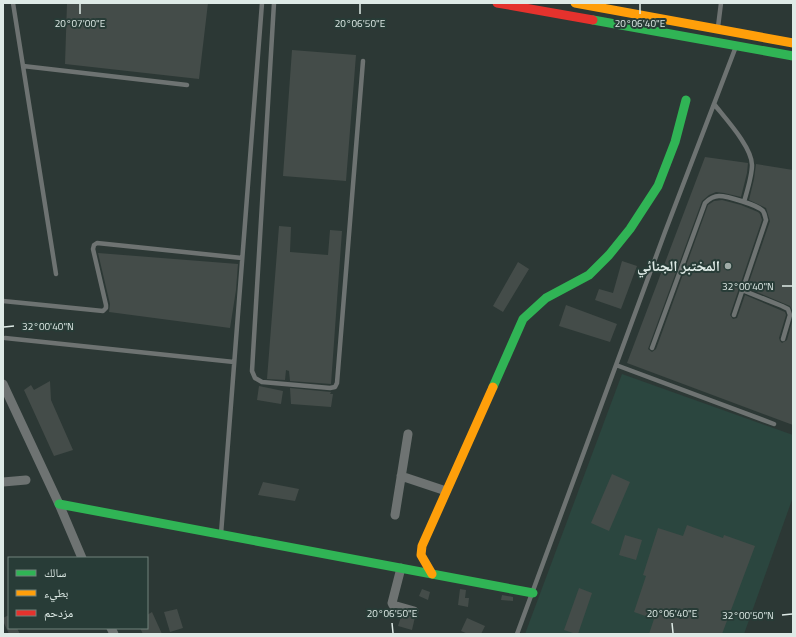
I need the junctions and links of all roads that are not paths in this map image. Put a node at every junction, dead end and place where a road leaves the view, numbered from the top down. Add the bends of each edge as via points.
1 (13, 3) edge
2 (262, 3) edge
3 (274, 3) edge
4 (497, 3) edge
5 (575, 3) edge
6 (721, 3) edge
7 (610, 6) edge
8 (718, 29) junction
9 (715, 42) junction
10 (793, 43) edge
11 (737, 45) junction
12 (793, 56) edge
13 (363, 61) dead end
14 (23, 66) junction
15 (187, 86) dead end
16 (686, 100) dead end
17 (714, 104) junction
18 (744, 202) junction
19 (242, 258) junction
20 (56, 274) dead end
21 (742, 290) junction
22 (3, 300) edge
23 (734, 315) dead end
24 (5, 338) dead end
25 (783, 339) dead end
26 (652, 348) dead end
27 (234, 362) junction
28 (616, 365) junction
29 (3, 384) edge
30 (774, 424) dead end
31 (408, 434) dead end
32 (401, 476) junction
33 (26, 480) dead end
34 (3, 482) edge
35 (446, 491) junction
36 (59, 504) junction
37 (395, 515) dead end
38 (221, 534) junction
39 (82, 557) edge
40 (400, 568) junction
41 (432, 574) junction
42 (533, 593) junction
43 (414, 611) dead end
44 (517, 634) edge

1 - 14 lane
2 - 19 lane
3 - 13 lane via 252,371 255,378 262,382 330,388 338,383
4 - 9 main road
5 - 7 main road
6 - 8 lane
7 - 8 main road
8 - 9 lane
8 - 10 main road
9 - 11 main road
11 - 12 main road
11 - 17 lane
14 - 15 lane
14 - 20 lane
16 - 35 main road via 661,179 648,204 630,229 589,275 546,298 523,319
17 - 18 lane via 750,155 752,165
17 - 28 lane
18 - 21 lane via 758,207 764,212 766,220
18 - 26 lane via 718,196 710,198 705,203
19 - 22 lane via 97,243 93,249 106,306 103,311
19 - 27 lane
21 - 23 lane
21 - 25 lane via 788,309 790,315
24 - 27 lane
27 - 38 lane
28 - 30 lane
28 - 42 lane
29 - 36 street
31 - 32 street
32 - 35 street
32 - 37 street
33 - 34 street
35 - 41 main road via 421,551 421,556
36 - 38 main road
36 - 39 street
38 - 40 main road
40 - 41 main road
40 - 43 street via 392,603
41 - 42 main road
42 - 44 lane

